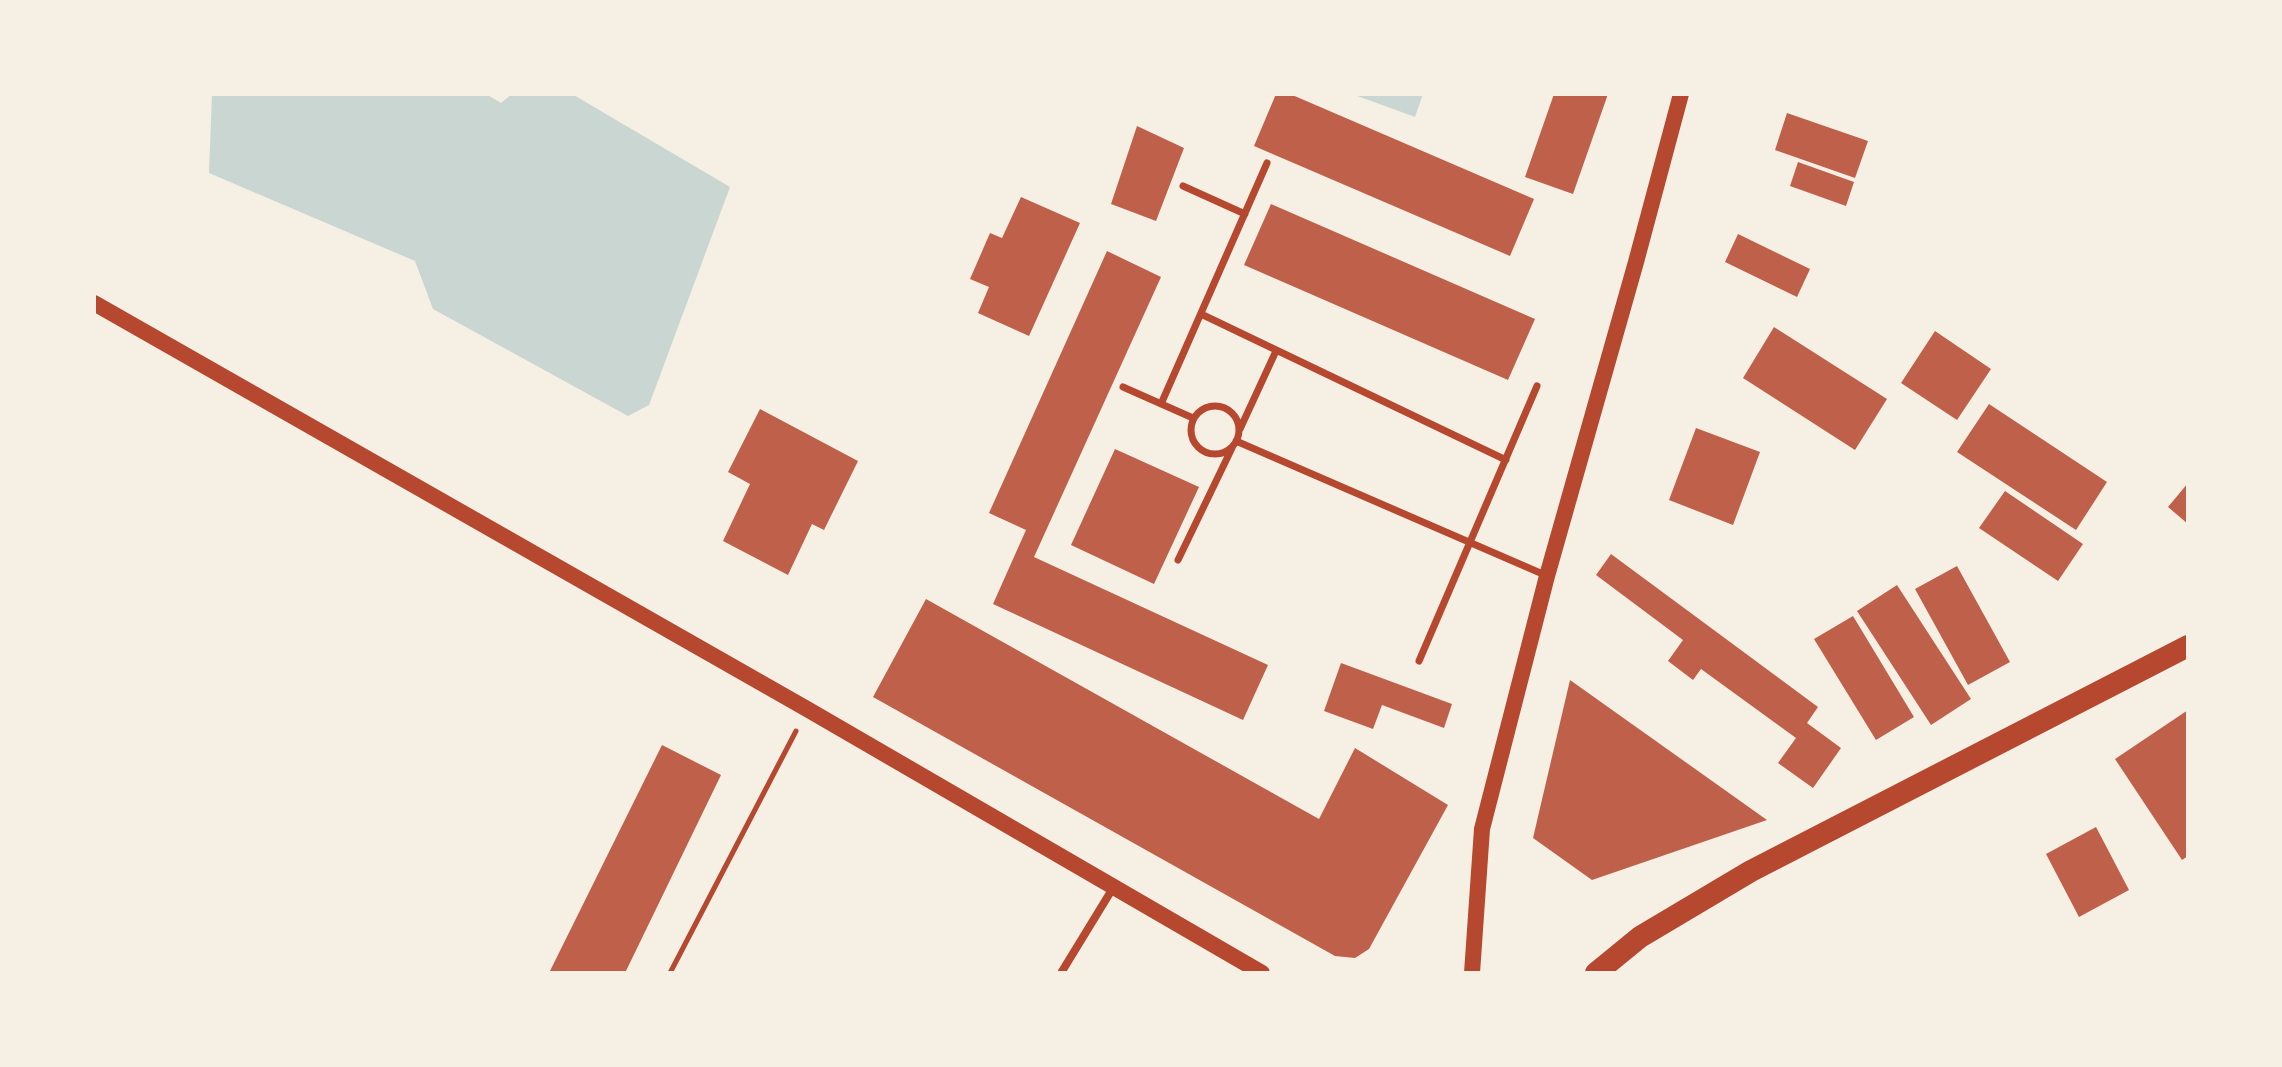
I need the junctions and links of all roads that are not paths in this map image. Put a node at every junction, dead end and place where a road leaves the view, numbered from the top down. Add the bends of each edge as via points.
1 (1681, 94) edge
2 (1267, 163) dead end
3 (1183, 186) dead end
4 (1245, 214) junction
5 (94, 303) edge
6 (1201, 314) junction
7 (1276, 351) junction
8 (1537, 386) dead end
9 (1123, 387) dead end
10 (1161, 404) junction
11 (1193, 418) junction
12 (1239, 431) junction
13 (1235, 443) junction
14 (1506, 460) junction
15 (1470, 542) junction
16 (1178, 560) dead end
17 (1547, 576) junction
18 (2188, 646) edge
19 (1419, 661) dead end
20 (1113, 888) junction
21 (1061, 973) edge
22 (1262, 973) edge
23 (1472, 973) edge
24 (1596, 973) edge

1 - 17 main road
2 - 4 street
3 - 4 street
4 - 6 street
5 - 20 main road
6 - 7 street
6 - 10 street
7 - 12 street
7 - 14 street
8 - 14 street
9 - 10 street
10 - 11 street
11 - 12 street via 1209,406 1224,407 1236,417
11 - 13 street via 1191,434 1202,450 1222,453
12 - 13 street
13 - 15 street
13 - 16 street
14 - 15 street
15 - 17 street
15 - 19 street
17 - 23 main road via 1482,829
18 - 24 highway via 1751,871 1640,937
20 - 21 street
20 - 22 main road

